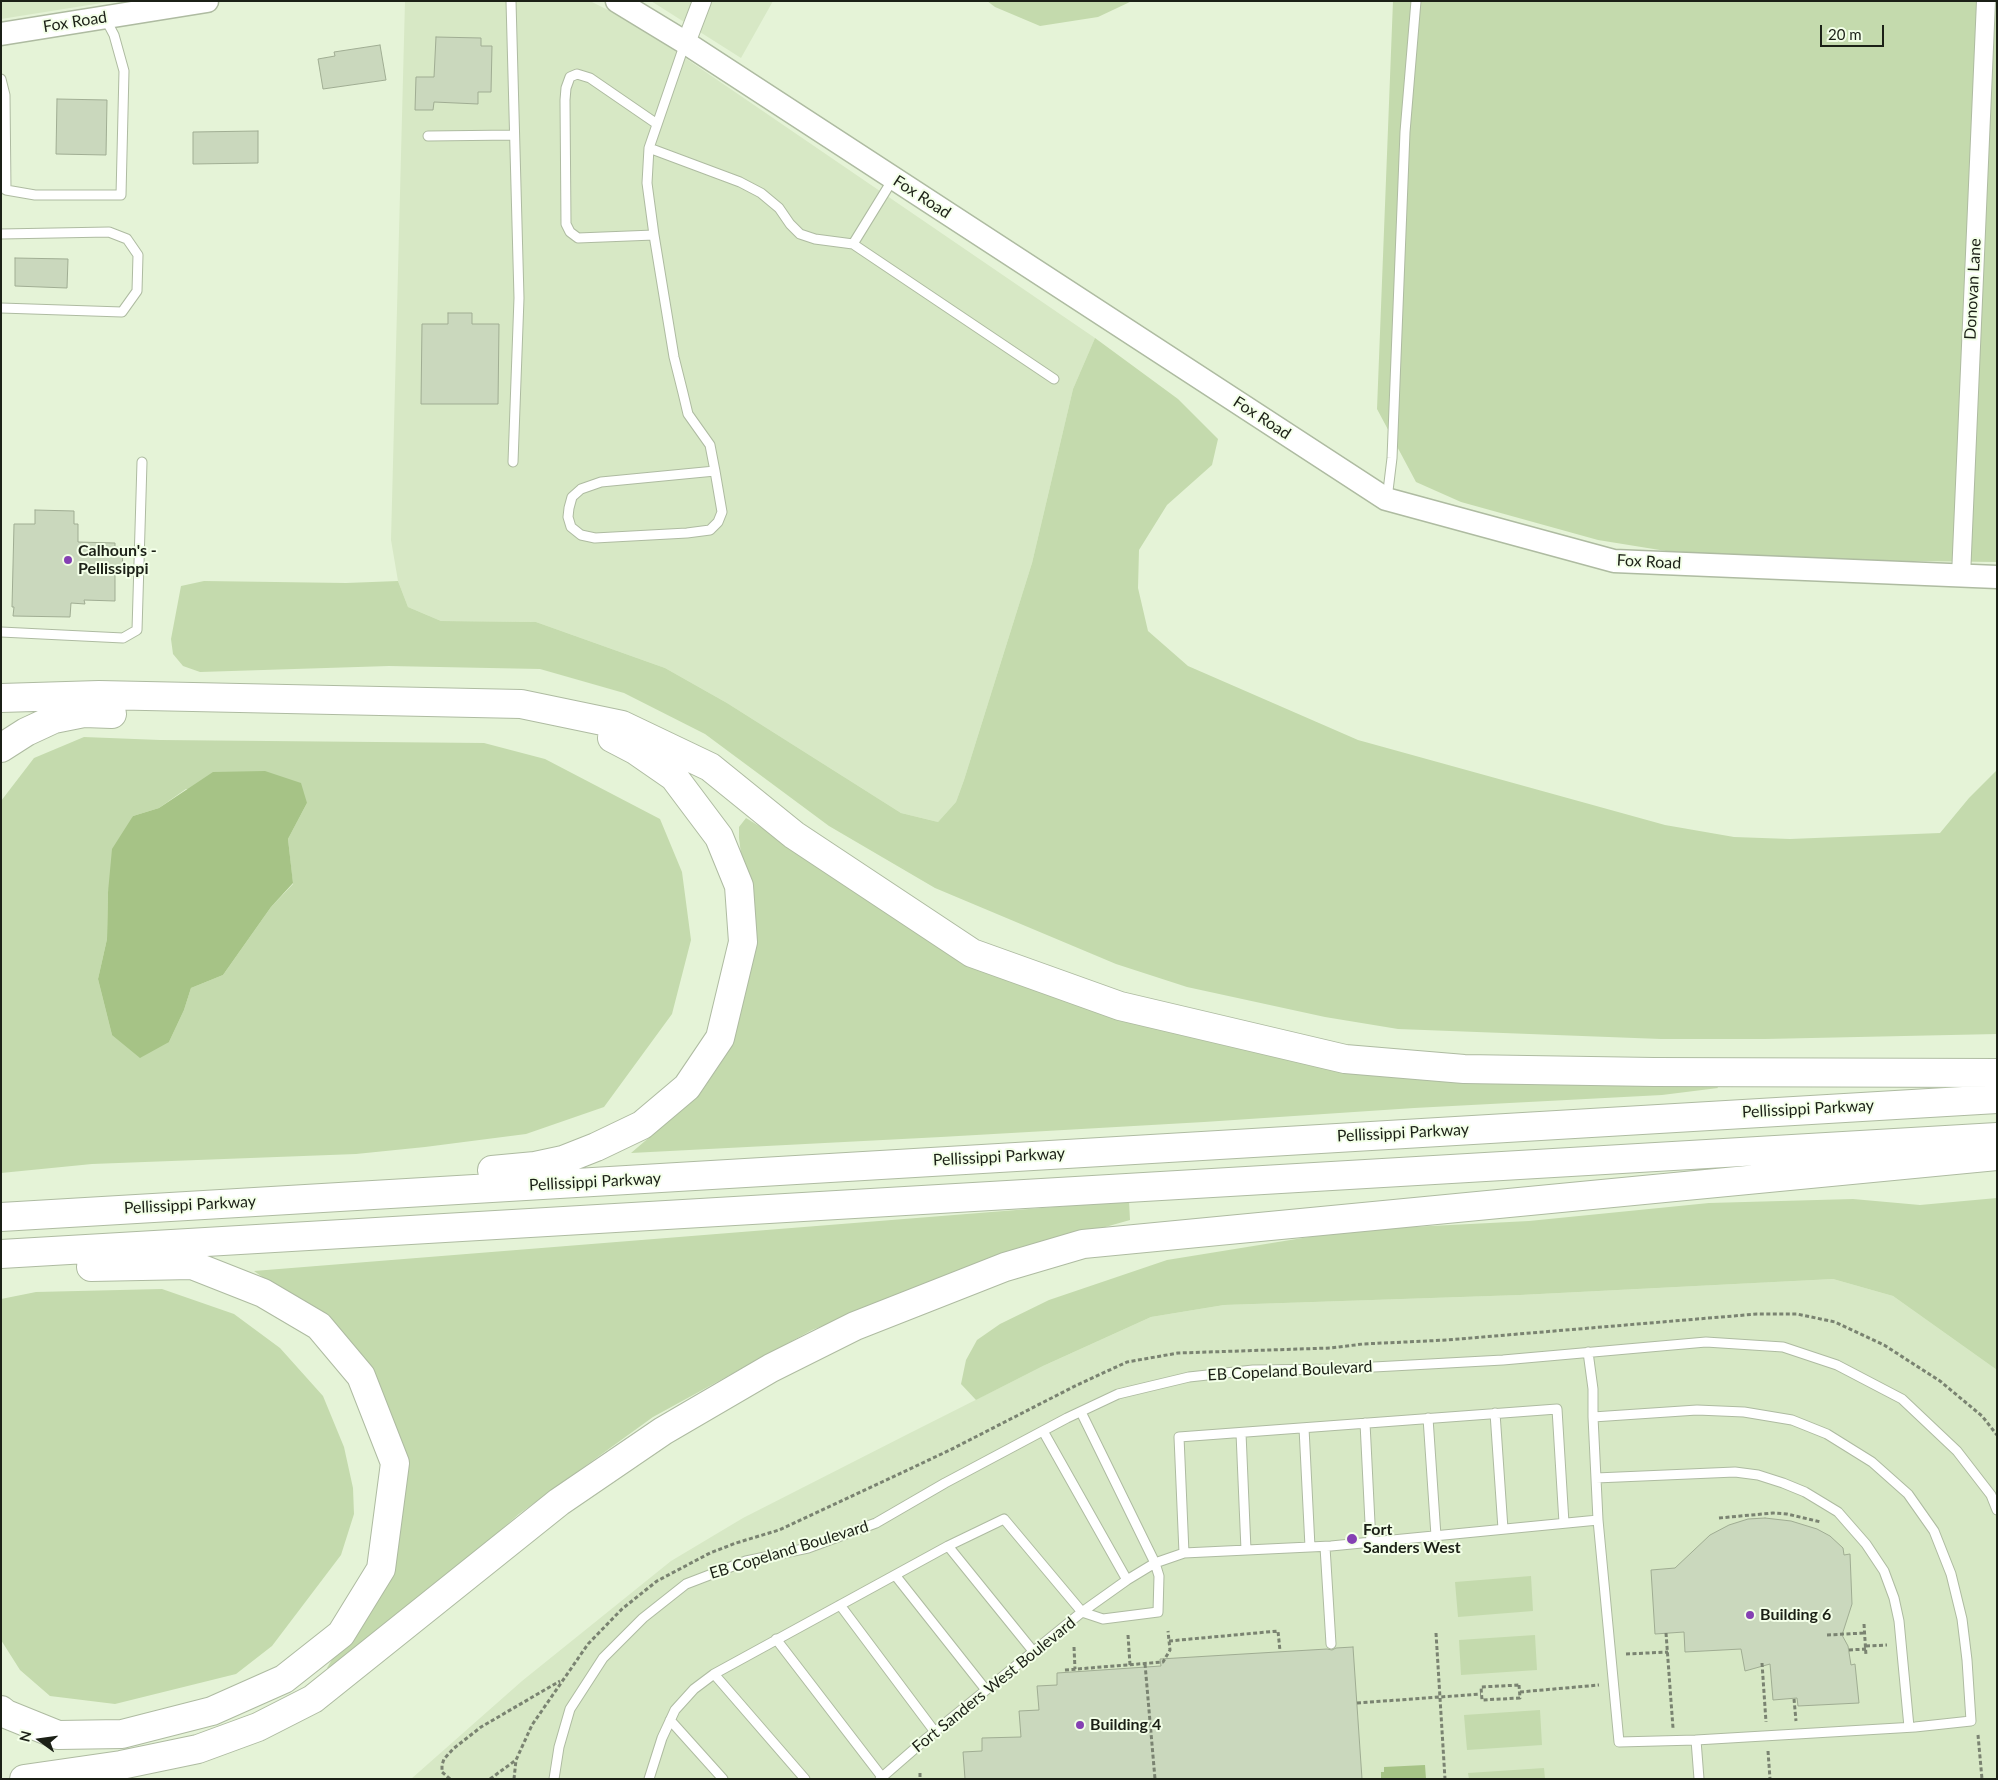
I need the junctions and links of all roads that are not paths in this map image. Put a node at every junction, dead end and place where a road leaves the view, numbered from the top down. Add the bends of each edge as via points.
1 (207, 1) edge
2 (511, 1) edge
3 (617, 1) edge
4 (702, 1) edge
5 (1416, 1) edge
6 (1986, 1) edge
7 (105, 17) junction
8 (1, 34) edge
9 (686, 43) junction
10 (1, 79) edge
11 (657, 124) junction
12 (514, 135) junction
13 (428, 136) dead end
14 (649, 148) junction
15 (894, 178) junction
16 (1, 234) edge
17 (654, 236) junction
18 (852, 244) junction
19 (1, 308) edge
20 (1054, 379) dead end
21 (142, 462) dead end
22 (513, 462) dead end
23 (714, 471) junction
24 (1386, 499) junction
25 (1961, 576) junction
26 (1997, 577) edge
27 (1, 632) edge
28 (1, 698) edge
29 (1, 748) edge
30 (1997, 1073) edge
31 (1997, 1099) edge
32 (1997, 1136) edge
33 (1997, 1156) edge
34 (8, 1211) edge
35 (13, 1253) edge
36 (1588, 1352) junction
37 (1082, 1412) junction
38 (1495, 1413) junction
39 (1593, 1417) junction
40 (1428, 1418) junction
41 (1365, 1423) junction
42 (1304, 1428) junction
43 (1043, 1431) junction
44 (1241, 1432) junction
45 (1596, 1478) junction
46 (1997, 1510) edge
47 (1598, 1520) junction
48 (1564, 1523) junction
49 (1503, 1529) junction
50 (1436, 1536) junction
51 (1371, 1543) junction
52 (948, 1546) junction
53 (1325, 1547) junction
54 (1310, 1548) junction
55 (1246, 1550) junction
56 (1184, 1553) junction
57 (1155, 1563) junction
58 (895, 1575) junction
59 (1127, 1580) junction
60 (840, 1605) junction
61 (1082, 1612) junction
62 (776, 1639) junction
63 (1331, 1644) dead end
64 (1034, 1651) junction
65 (714, 1674) junction
66 (986, 1690) junction
67 (1, 1710) edge
68 (670, 1720) junction
69 (1909, 1727) junction
70 (935, 1732) junction
71 (1696, 1740) junction
72 (881, 1778) edge
73 (24, 1779) edge
74 (554, 1779) edge
75 (649, 1779) edge
76 (723, 1779) edge
77 (805, 1779) edge
78 (1699, 1779) edge

1 - 7 street, Fox Road
2 - 12 lane
3 - 9 street, Fox Road
4 - 9 street
5 - 24 lane via 1405,132 1392,458
6 - 25 street, Donovan Lane
7 - 8 street, Fox Road
7 - 10 lane via 114,35 124,71 122,194 35,195 6,190 5,95
9 - 11 lane
9 - 15 street, Fox Road
11 - 14 lane
11 - 17 lane via 590,78 577,74 570,77 565,100 566,224 570,232 578,238
12 - 13 lane
12 - 22 lane via 519,298
14 - 17 lane via 647,183
14 - 18 lane via 761,192 800,234
15 - 18 lane
15 - 24 street, Fox Road
16 - 19 lane via 109,232 127,239 138,255 137,291 122,312
17 - 23 lane via 682,393 688,414 710,446
18 - 20 lane
21 - 27 lane via 137,630 123,638
23 - 23 lane via 722,512 710,530 595,538 581,535 571,527 569,508 572,497 581,489 602,482
24 - 25 street, Fox Road via 1614,561
25 - 26 street, Fox Road
28 - 30 highway via 108,696 521,704 622,724 710,768 794,835 972,953 1120,1006 1345,1059 1464,1069
29 - 34 highway via 54,720 84,714 497,716 529,717 568,724 609,737 635,750 674,777 719,837 739,886 743,942 720,1038 687,1087 642,1125 596,1148 563,1160 507,1170
31 - 34 highway, Pellissippi Parkway
32 - 35 highway
33 - 73 highway via 1083,1244 1005,1268 855,1326 771,1368 663,1431 559,1502 313,1699 258,1728 198,1749 121,1765
35 - 67 highway via 56,1267 192,1264 264,1292 319,1326 361,1376 395,1463 381,1569 341,1634 284,1679 212,1711 122,1734 58,1735
36 - 37 lane, EB Copeland Boulevard via 1337,1369 1253,1370 1189,1377 1118,1394
36 - 39 lane
36 - 46 lane, EB Copeland Boulevard via 1706,1342 1783,1346 1837,1365 1902,1398 1956,1451 1991,1495
37 - 43 lane, EB Copeland Boulevard
37 - 57 lane
38 - 40 lane
38 - 48 lane via 1557,1409
38 - 49 lane
39 - 45 lane
39 - 69 lane via 1697,1410 1744,1412 1792,1420 1827,1434 1872,1462 1908,1494 1934,1531 1951,1574 1962,1619 1971,1721
40 - 41 lane
40 - 50 lane
41 - 42 lane
41 - 51 lane
42 - 44 lane
42 - 54 lane
43 - 59 lane
43 - 74 lane, EB Copeland Boulevard via 876,1523 808,1548 746,1561 686,1584 642,1618 603,1658 570,1709
44 - 55 lane
44 - 56 lane via 1179,1437
45 - 47 lane
45 - 69 lane via 1735,1472 1758,1475 1805,1492 1838,1512 1884,1571 1894,1598
47 - 48 lane
47 - 71 lane via 1619,1742
48 - 49 lane
49 - 50 lane
50 - 51 lane
51 - 53 lane
52 - 58 lane
52 - 61 lane via 1004,1519
52 - 64 lane
53 - 54 lane
53 - 63 lane
54 - 55 lane
55 - 56 lane
56 - 57 lane
57 - 59 lane
57 - 61 lane, Fort Sanders West Boulevard via 1159,1576 1158,1612 1104,1619
58 - 60 lane
58 - 66 lane
59 - 61 lane
60 - 62 lane
60 - 70 lane
61 - 64 lane, Fort Sanders West Boulevard
62 - 65 lane
62 - 72 lane
64 - 66 lane, Fort Sanders West Boulevard
65 - 68 lane via 694,1689
65 - 77 lane
66 - 70 lane, Fort Sanders West Boulevard
68 - 75 lane
68 - 76 lane
69 - 71 lane
70 - 72 lane, Fort Sanders West Boulevard
71 - 78 lane

